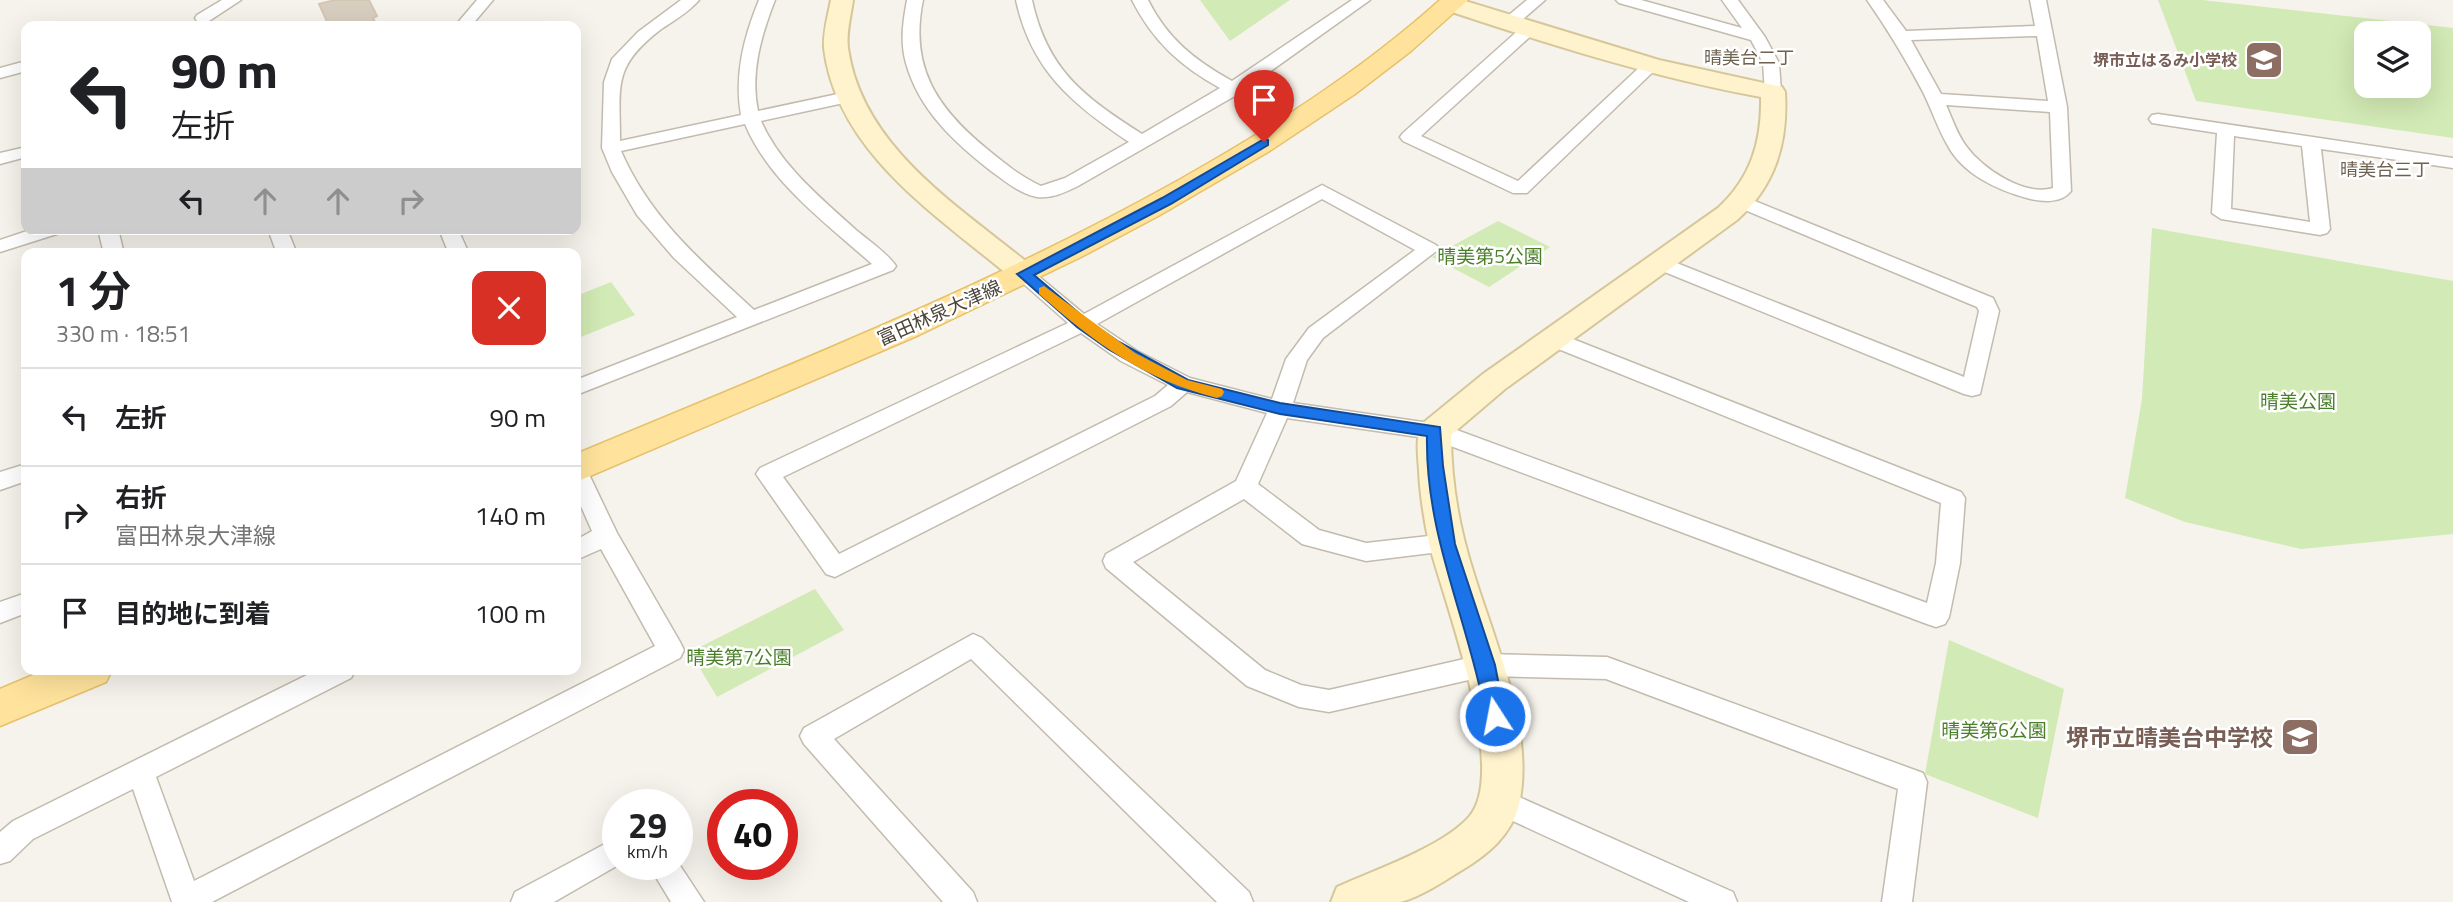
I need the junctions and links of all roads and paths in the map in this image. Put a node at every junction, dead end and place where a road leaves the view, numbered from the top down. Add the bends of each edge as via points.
1 (198, 0) edge
2 (233, 0) edge
3 (485, 0) edge
4 (691, 0) edge
5 (767, 0) edge
6 (842, 0) edge
7 (915, 0) edge
8 (1024, 0) edge
9 (1140, 0) edge
10 (1362, 0) edge
11 (1536, 0) edge
12 (1624, 0) edge
13 (1730, 0) edge
14 (1875, 0) edge
15 (2038, 0) edge
16 (1448, 1) edge
17 (204, 21) edge
18 (205, 21) edge
19 (467, 21) edge
20 (1518, 26) junction
21 (2042, 31) junction
22 (1901, 36) junction
23 (1757, 37) junction
24 (1650, 66) junction
25 (21, 67) edge
26 (0, 73) edge
27 (1234, 89) junction
28 (1773, 92) junction
29 (848, 97) junction
30 (1935, 99) junction
31 (2058, 107) junction
32 (750, 116) junction
33 (2158, 119) dead end
34 (2226, 130) junction
35 (1142, 142) junction
36 (2311, 143) junction
37 (611, 149) junction
38 (21, 153) edge
39 (0, 159) edge
40 (2453, 163) edge
41 (1740, 201) junction
42 (34, 235) edge
43 (0, 246) edge
44 (1662, 264) junction
45 (1024, 274) junction
46 (751, 319) junction
47 (1082, 324) junction
48 (1553, 339) junction
49 (1183, 384) junction
50 (581, 386) edge
51 (1280, 408) junction
52 (1435, 431) junction
53 (581, 468) edge
54 (21, 474) edge
55 (0, 481) edge
56 (581, 481) edge
57 (1245, 487) junction
58 (606, 535) junction
59 (1447, 544) junction
60 (581, 548) edge
61 (21, 605) edge
62 (0, 613) edge
63 (1486, 665) junction
64 (79, 675) edge
65 (332, 675) edge
66 (0, 708) edge
67 (141, 773) junction
68 (1501, 802) junction
69 (0, 851) edge
70 (602, 859) edge
71 (673, 880) edge
72 (526, 902) edge
73 (689, 902) edge
74 (962, 902) edge
75 (1238, 902) edge
76 (1353, 902) edge
77 (1722, 902) edge
78 (1897, 902) edge

1 - 17 street
2 - 18 street
3 - 19 street
4 - 37 street via 644,34 620,59 612,82
5 - 32 street via 751,47 746,84
6 - 29 street via 835,40
7 - 35 street via 910,32 914,65 928,95 954,131 1037,192 1050,191
8 - 35 street via 1031,33 1045,61 1070,90
9 - 27 street via 1151,26 1168,47
10 - 27 street
11 - 20 street
12 - 23 street
13 - 23 street
14 - 22 street
15 - 21 street
16 - 20 street
16 - 45 main road, 富田林泉大津線 via 1339,93 1264,142 1166,201
20 - 24 street
20 - 24 street via 1409,137 1520,189
21 - 22 street
21 - 31 street
22 - 30 street
23 - 28 street via 1771,64
24 - 28 street
25 - 26 street
27 - 35 street
28 - 41 street via 1775,124 1769,154
29 - 32 street
29 - 45 street via 872,138 893,162
30 - 31 street
30 - 31 street via 1957,147 1974,165 2005,186 2043,197 2062,191
32 - 37 street
32 - 46 street via 789,178 886,266
33 - 34 street
34 - 36 street
34 - 36 street via 2221,213 2320,229
36 - 40 street
37 - 46 street via 644,211 681,254
38 - 39 street
41 - 44 street
41 - 44 street via 1986,303 1989,311 1972,388
42 - 43 street
44 - 48 street
45 - 47 street
45 - 53 main road, 富田林泉大津線
46 - 50 street
47 - 49 street via 1129,356
47 - 49 street via 768,474 835,567 1163,401
47 - 51 street via 1322,191 1429,249 1316,333 1297,359
48 - 52 street
48 - 52 street via 1953,498 1948,563 1936,617
49 - 51 street
51 - 52 street
51 - 57 street
52 - 59 street via 1434,466
54 - 55 street
56 - 58 street
57 - 59 street via 1311,537 1366,552
57 - 63 street via 1115,561 1256,678 1298,696 1329,701
58 - 60 street
58 - 67 street via 671,650 186,900
59 - 63 street
61 - 62 street
63 - 68 street via 1500,741
63 - 78 street via 1607,668 1913,782
64 - 66 main road
65 - 67 street
67 - 69 street via 23,830
68 - 76 street via 1485,829 1450,853
68 - 77 street
70 - 72 street
71 - 73 street
74 - 75 street via 814,736 973,645

